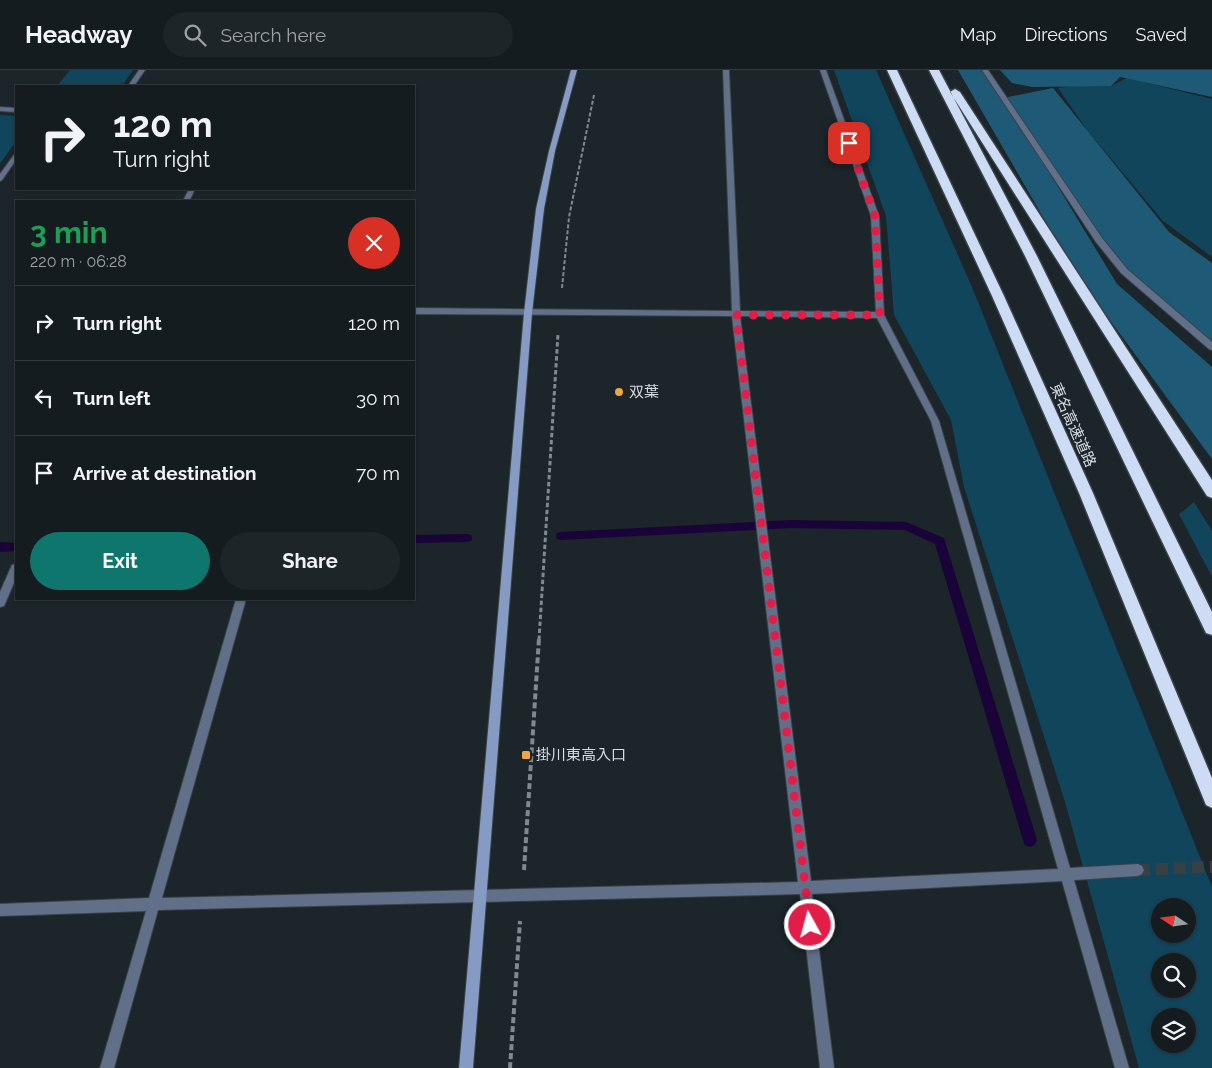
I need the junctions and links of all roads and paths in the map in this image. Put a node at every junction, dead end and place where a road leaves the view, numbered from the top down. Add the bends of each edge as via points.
1 (142, 70) edge
2 (574, 70) edge
3 (726, 70) edge
4 (822, 70) edge
5 (892, 70) edge
6 (934, 70) edge
7 (941, 70) edge
8 (985, 70) edge
9 (132, 85) edge
10 (594, 94) dead end
11 (0, 109) edge
12 (15, 110) edge
13 (15, 157) edge
14 (0, 179) edge
15 (415, 311) edge
16 (528, 313) junction
17 (559, 313) junction
18 (736, 315) junction
19 (880, 315) junction
20 (1212, 347) edge
21 (1212, 492) edge
22 (15, 570) edge
23 (241, 600) edge
24 (0, 603) edge
25 (1212, 628) edge
26 (1212, 799) edge
27 (1138, 870) tunnel mouth
28 (1067, 875) junction
29 (806, 889) junction
30 (522, 896) junction
31 (481, 897) junction
32 (156, 903) junction
33 (0, 910) edge
34 (107, 1068) edge
35 (466, 1068) edge
36 (510, 1068) edge
37 (827, 1068) edge
38 (1122, 1068) edge

1 - 9 street
2 - 16 street via 540,209
3 - 18 street
4 - 19 street via 875,216
5 - 26 highway, 東名高速道路 via 1086,493
6 - 25 highway via 1031,256
7 - 21 highway
8 - 20 street via 1099,240 1124,271
10 - 17 path via 569,217
11 - 12 street
13 - 14 street
15 - 16 street
16 - 17 street
16 - 31 street
17 - 18 street
17 - 30 path
18 - 19 street
18 - 29 street
19 - 28 street via 935,421
22 - 24 street
23 - 32 street
27 - 28 street
28 - 29 street
28 - 38 street
29 - 30 street
29 - 37 street
30 - 31 street
30 - 36 path
31 - 32 street
31 - 35 street
32 - 33 street
32 - 34 street

